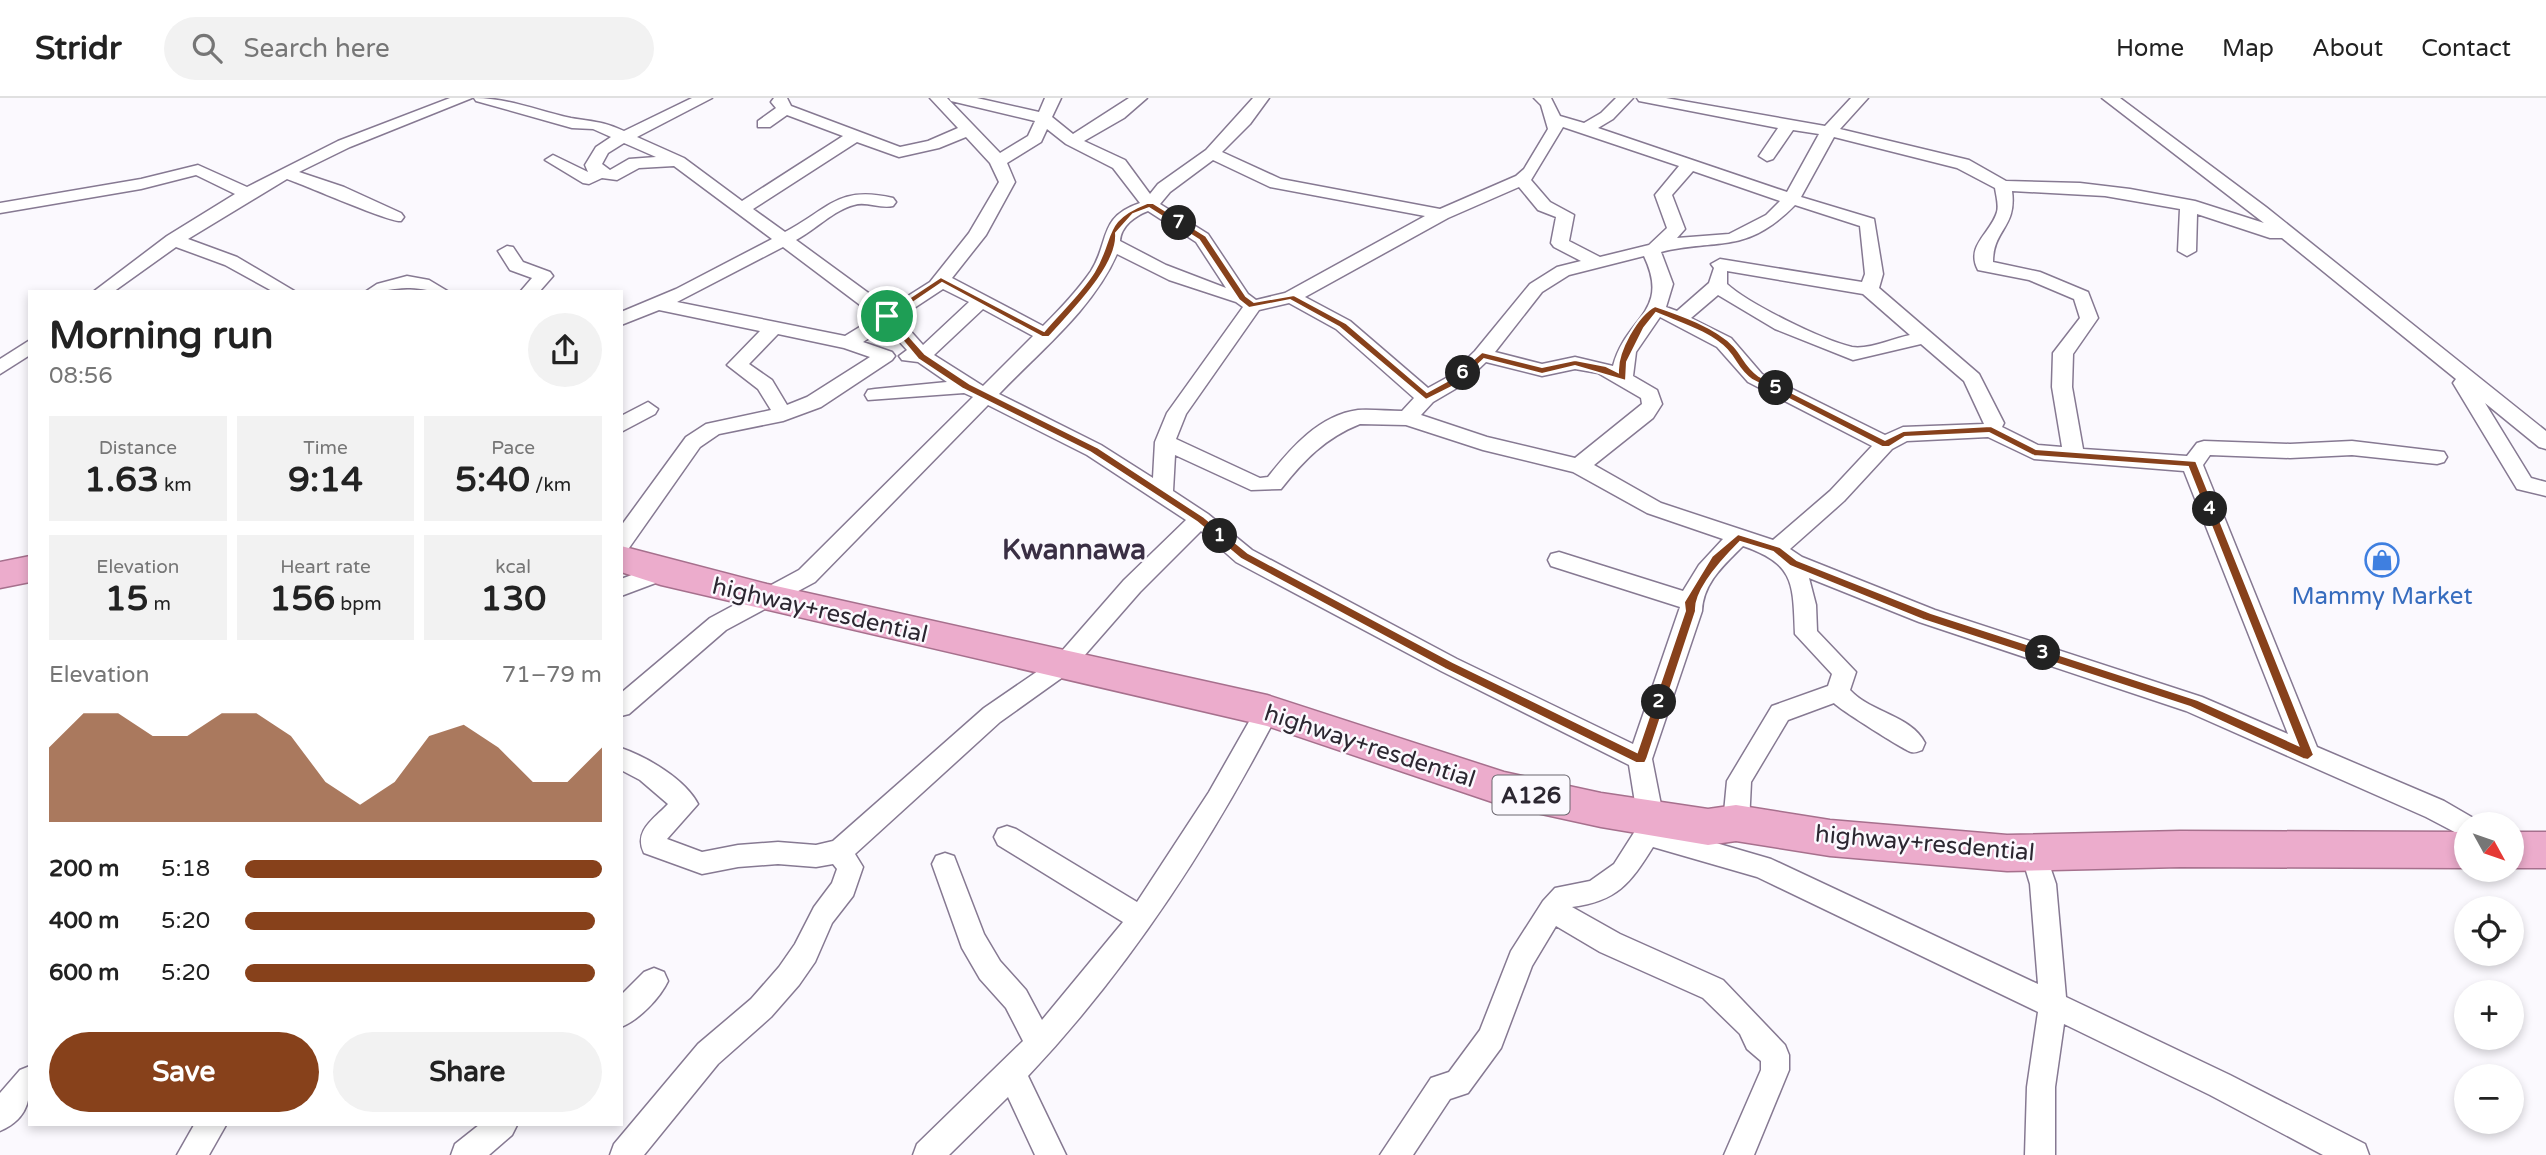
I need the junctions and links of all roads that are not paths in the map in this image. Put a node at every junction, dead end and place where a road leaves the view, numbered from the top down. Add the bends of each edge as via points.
1 (464, 98) edge
2 (482, 98) edge
3 (704, 98) edge
4 (938, 98) edge
5 (957, 98) edge
6 (1053, 98) edge
7 (1139, 98) edge
8 (1261, 98) edge
9 (1542, 98) edge
10 (1625, 98) edge
11 (1645, 98) edge
12 (1860, 98) edge
13 (2110, 98) edge
14 (779, 102) edge
15 (1044, 118) junction
16 (1556, 120) junction
17 (764, 124) dead end
18 (1789, 124) junction
19 (1585, 128) junction
20 (970, 129) junction
21 (1829, 131) junction
22 (856, 135) junction
23 (623, 137) junction
24 (1072, 141) junction
25 (1212, 153) junction
26 (1767, 156) dead end
27 (552, 160) dead end
28 (678, 161) junction
29 (998, 162) junction
30 (1689, 165) junction
31 (600, 172) junction
32 (286, 173) junction
33 (1522, 180) junction
34 (2003, 186) junction
35 (247, 194) junction
36 (1791, 200) junction
37 (887, 202) dead end
38 (1150, 205) junction
39 (2189, 205) junction
40 (0, 208) edge
41 (741, 209) junction
42 (1442, 214) junction
43 (395, 217) dead end
44 (1733, 239) junction
45 (173, 240) junction
46 (783, 240) junction
47 (1113, 244) junction
48 (2298, 244) junction
49 (507, 251) dead end
50 (2186, 251) dead end
51 (1651, 252) junction
52 (1595, 261) junction
53 (1720, 264) junction
54 (941, 280) junction
55 (1717, 285) junction
56 (1868, 289) junction
57 (105, 290) edge
58 (283, 290) edge
59 (379, 290) edge
60 (436, 290) edge
61 (531, 290) edge
62 (1291, 297) junction
63 (982, 300) junction
64 (1247, 302) junction
65 (660, 304) junction
66 (1655, 309) junction
67 (887, 316) junction
68 (623, 318) edge
69 (1678, 319) junction
70 (772, 329) junction
71 (1046, 335) junction
72 (1927, 337) junction
73 (848, 342) junction
74 (28, 347) edge
75 (1482, 355) junction
76 (885, 356) junction
77 (922, 356) junction
78 (0, 368) edge
79 (2455, 370) junction
80 (1623, 379) junction
81 (977, 391) junction
82 (875, 395) dead end
83 (1426, 397) junction
84 (648, 409) dead end
85 (783, 414) junction
86 (1407, 418) junction
87 (623, 424) edge
88 (1991, 430) junction
89 (1165, 442) junction
90 (2546, 442) edge
91 (1885, 444) junction
92 (2074, 456) junction
93 (2437, 457) dead end
94 (2192, 464) junction
95 (1578, 466) junction
96 (2546, 489) edge
97 (1162, 497) junction
98 (629, 513) edge
99 (1200, 519) junction
100 (623, 535) edge
101 (1738, 538) junction
102 (1785, 556) junction
103 (623, 560) edge
104 (1559, 560) dead end
105 (28, 569) edge
106 (660, 572) junction
107 (0, 575) edge
108 (623, 587) edge
109 (767, 598) junction
110 (1690, 602) junction
111 (1062, 666) junction
112 (1838, 692) junction
113 (623, 705) edge
114 (1267, 711) junction
115 (1913, 743) dead end
116 (2308, 755) junction
117 (623, 759) edge
118 (1640, 759) junction
119 (2454, 820) edge
120 (1736, 823) junction
121 (1648, 825) junction
122 (1007, 837) dead end
123 (2454, 850) edge
124 (2524, 850) edge
125 (2546, 850) edge
126 (839, 851) junction
127 (2034, 853) junction
128 (945, 864) dead end
129 (1552, 909) junction
130 (1140, 918) junction
131 (654, 981) dead end
132 (2053, 1004) junction
133 (623, 1012) edge
134 (1039, 1044) junction
135 (1011, 1073) junction
136 (28, 1079) edge
137 (28, 1081) edge
138 (0, 1088) edge
139 (0, 1116) edge
140 (210, 1126) edge
141 (501, 1126) edge
142 (192, 1155) edge
143 (466, 1155) edge
144 (625, 1155) edge
145 (928, 1155) edge
146 (1051, 1155) edge
147 (1395, 1155) edge
148 (1739, 1155) edge
149 (2040, 1155) edge
150 (2354, 1155) edge

1 - 32 street via 343,144
2 - 23 street via 572,123 596,124
3 - 23 street
4 - 20 street
5 - 15 street
6 - 15 street
7 - 24 street
8 - 25 street
9 - 16 street
10 - 19 street via 1607,116
11 - 18 street
12 - 21 street
13 - 48 street
14 - 17 street
14 - 22 street
15 - 24 street
15 - 29 street via 1035,139
16 - 19 street
16 - 33 street via 1556,129
18 - 21 street
18 - 26 street
19 - 30 street
20 - 22 street via 933,145 899,152
20 - 29 street
21 - 34 street via 1963,164
21 - 36 street
22 - 41 street
23 - 28 street
23 - 31 street via 602,150 593,165
24 - 38 street via 1119,164
25 - 38 street via 1164,188
25 - 42 street via 1276,183
27 - 31 street via 589,179
28 - 31 street via 635,163 611,176
28 - 41 street
29 - 54 street via 1007,182 977,235
30 - 36 street
30 - 51 street via 1663,195 1676,229
32 - 35 street
32 - 43 street
33 - 42 street
33 - 52 street via 1544,206 1565,215 1560,243
34 - 39 street via 2138,193
34 - 92 street via 2006,211 1984,247 1984,266 2034,276 2082,296 2089,318 2063,354 2063,387
35 - 40 street via 198,170
35 - 45 street
36 - 44 street via 1772,219
36 - 56 street via 1868,223 1874,274
37 - 46 street via 855,198
38 - 47 street via 1130,212 1112,233
38 - 64 street via 1202,238
39 - 48 street via 2251,223
39 - 50 street
41 - 46 street
42 - 62 street
44 - 51 street via 1681,242
44 - 53 street via 1716,257
45 - 57 street
45 - 58 street via 231,261
46 - 65 street
46 - 67 street
47 - 64 street via 1146,265
47 - 71 street via 1097,275
48 - 79 street
49 - 61 street via 516,265 544,276
51 - 52 street
51 - 66 street via 1664,287
52 - 75 street via 1563,271 1536,288
53 - 55 street
53 - 56 street
54 - 63 street
54 - 67 street
55 - 69 street
55 - 72 street via 1782,325 1853,354
56 - 72 street
59 - 60 street via 413,280
62 - 64 street
62 - 83 street via 1342,325
63 - 71 street
63 - 77 street
64 - 89 street via 1177,413
65 - 68 street
65 - 70 street
66 - 69 street
66 - 80 street via 1622,362
67 - 73 street
67 - 77 street
69 - 91 street via 1731,348 1742,368 1755,378
70 - 73 street
70 - 85 street via 737,365 765,385
71 - 81 street
72 - 88 street via 1972,379 1994,423
73 - 76 street
74 - 78 street
75 - 80 street via 1542,370 1575,363 1603,368
75 - 83 street via 1455,381
76 - 77 street
76 - 85 street via 814,402
77 - 81 street
79 - 90 street
79 - 96 street via 2524,484
80 - 95 street via 1650,395 1652,404
81 - 82 street
81 - 97 street via 1094,450
81 - 109 street via 807,576
83 - 86 street
84 - 87 street
85 - 98 street via 713,429 693,442
86 - 89 street via 1358,417 1335,426 1300,450 1274,484 1258,485
86 - 95 street via 1483,443
88 - 91 street via 1903,434
88 - 92 street via 2034,452
89 - 97 street
91 - 102 street
92 - 94 street
93 - 94 street via 2352,448 2204,448
94 - 116 street
95 - 101 street via 1654,508
97 - 99 street
98 - 100 street
99 - 111 street via 1114,605
99 - 118 street via 1244,556
101 - 102 street
101 - 110 street via 1716,559
102 - 112 street via 1805,605 1806,634 1844,671
102 - 116 street via 1927,617 2194,704
103 - 106 highway, highway+resdential / A126
104 - 110 street
105 - 107 highway
106 - 108 street
106 - 109 highway, highway+resdential / A126
109 - 111 highway, highway+resdential / A126
109 - 113 street via 719,624
110 - 118 street via 1691,611
111 - 114 highway, highway+resdential / A126
111 - 126 street via 982,723
112 - 115 street via 1849,707 1901,731
112 - 120 street via 1780,713 1740,781
114 - 121 highway, highway+resdential / A126 via 1504,789
114 - 130 street via 1208,816
116 - 119 street
117 - 126 street via 685,804 653,836 653,845 702,863 738,856 816,856
118 - 121 street
120 - 121 highway, highway+resdential / A126
120 - 127 highway, highway+resdential / A126 via 1830,838
121 - 129 street via 1623,872 1596,892 1563,896
121 - 132 street via 1762,867
122 - 130 street
123 - 127 highway, highway+resdential / A126
124 - 125 highway
126 - 144 street via 850,867 844,888 789,976 761,1008 708,1054
127 - 132 street via 2043,884
128 - 134 street via 972,939 989,970 1016,999
129 - 147 street via 1521,960 1491,1038 1458,1083 1441,1088
129 - 148 street via 1610,943 1713,989 1775,1055 1776,1070
130 - 134 street
131 - 133 street
132 - 149 street via 2041,1087
132 - 150 street
134 - 135 street
135 - 145 street
135 - 146 street
136 - 138 street
137 - 139 street
140 - 142 street
141 - 143 street

